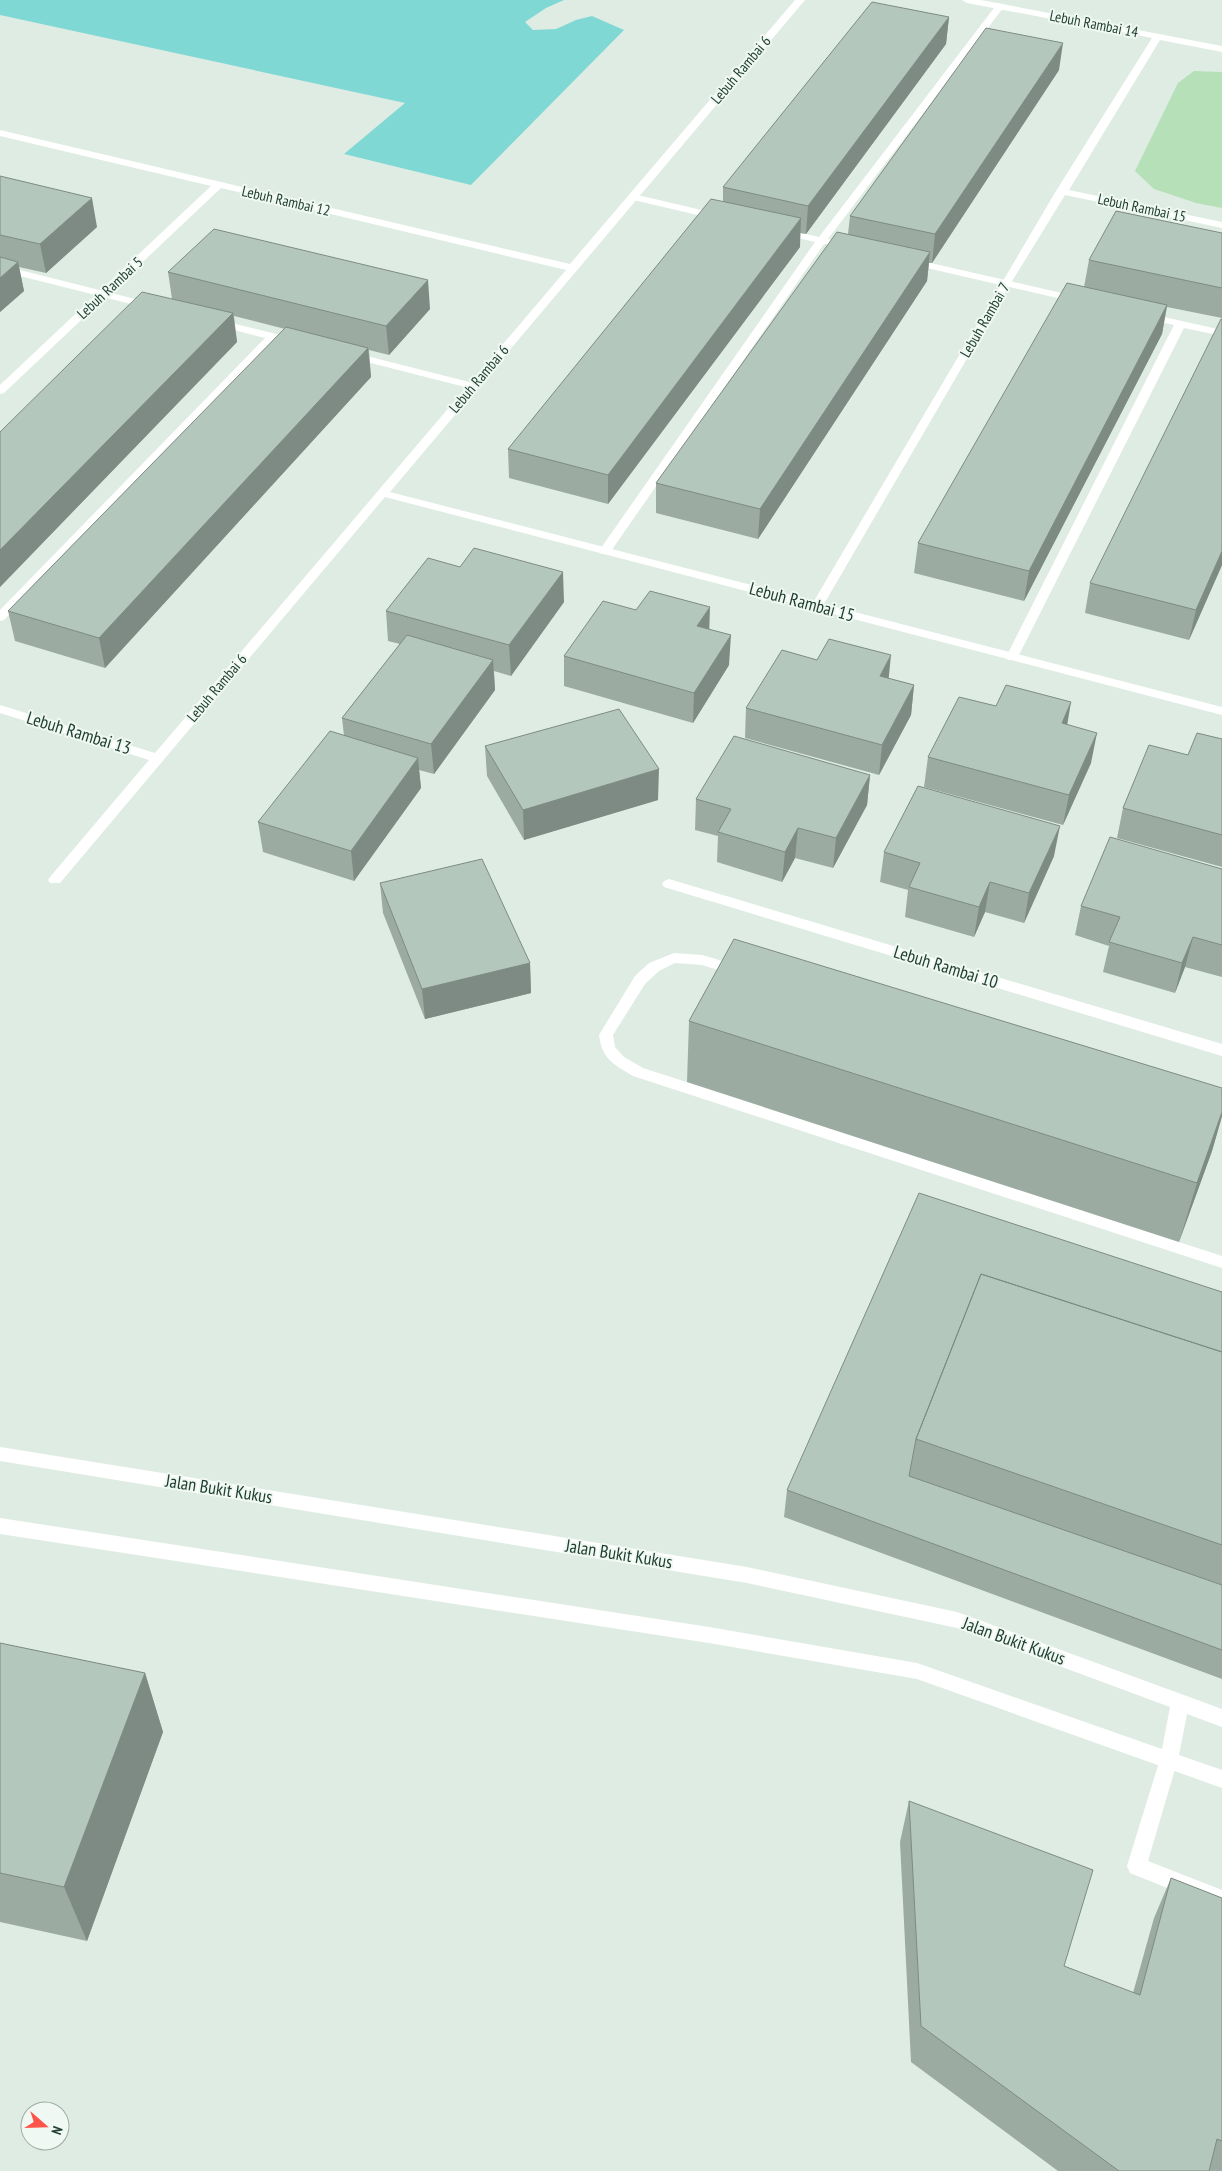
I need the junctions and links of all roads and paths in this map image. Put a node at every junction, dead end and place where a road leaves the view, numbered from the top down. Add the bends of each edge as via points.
1 (800, 0) edge
2 (967, 0) edge
3 (1000, 6) junction
4 (1158, 36) junction
5 (1222, 49) edge
6 (0, 133) edge
7 (218, 184) junction
8 (1061, 191) junction
9 (633, 197) junction
10 (728, 219) edge
11 (1222, 225) edge
12 (765, 228) edge
13 (822, 240) junction
14 (841, 245) edge
15 (899, 259) edge
16 (0, 268) edge
17 (572, 268) junction
18 (1006, 284) junction
19 (104, 294) junction
20 (1093, 304) edge
21 (160, 308) edge
22 (1132, 312) edge
23 (207, 320) edge
24 (1180, 324) junction
25 (1222, 334) edge
26 (273, 336) junction
27 (311, 346) edge
28 (340, 352) edge
29 (473, 386) junction
30 (0, 391) edge
31 (382, 493) junction
32 (605, 551) junction
33 (817, 606) junction
34 (0, 616) edge
35 (1012, 657) junction
36 (0, 709) edge
37 (1222, 711) edge
38 (158, 758) junction
39 (55, 880) dead end
40 (669, 884) dead end
41 (750, 975) edge
42 (1222, 1050) edge
43 (1222, 1262) edge
44 (0, 1454) edge
45 (0, 1526) edge
46 (1180, 1703) junction
47 (1222, 1718) edge
48 (1169, 1759) junction
49 (1222, 1779) edge
50 (1222, 1900) edge

1 - 9 street, Lebuh Rambai 6
2 - 3 street, Lebuh Rambai 14
3 - 4 street, Lebuh Rambai 14
3 - 13 street
4 - 5 street, Lebuh Rambai 14
4 - 8 street, Lebuh Rambai 7
6 - 7 street, Lebuh Rambai 12
7 - 17 street, Lebuh Rambai 12
7 - 19 street, Lebuh Rambai 5
8 - 11 street, Lebuh Rambai 15
8 - 18 street, Lebuh Rambai 7
9 - 10 street
9 - 17 street, Lebuh Rambai 6
12 - 13 street
13 - 14 street
13 - 32 street
15 - 18 street
16 - 19 street
17 - 29 street, Lebuh Rambai 6
18 - 20 street
18 - 33 street, Lebuh Rambai 7
19 - 21 street
19 - 30 street, Lebuh Rambai 5
22 - 24 street
23 - 26 street
24 - 25 street
24 - 35 street
26 - 27 street
26 - 34 street
28 - 29 street
29 - 31 street, Lebuh Rambai 6
31 - 32 street, Lebuh Rambai 15
31 - 38 street, Lebuh Rambai 6
32 - 33 street, Lebuh Rambai 15
33 - 35 street, Lebuh Rambai 15
35 - 37 street, Lebuh Rambai 15
36 - 38 street, Lebuh Rambai 13
38 - 39 street, Lebuh Rambai 6
40 - 42 street, Lebuh Rambai 10
41 - 43 street via 702,960 674,958 654,967 640,980 606,1035 608,1049 638,1072
44 - 46 street, Jalan Bukit Kukus via 747,1575 956,1620
45 - 48 street via 917,1671
46 - 47 street, Jalan Bukit Kukus
46 - 48 street
48 - 49 street
48 - 50 street via 1137,1866

